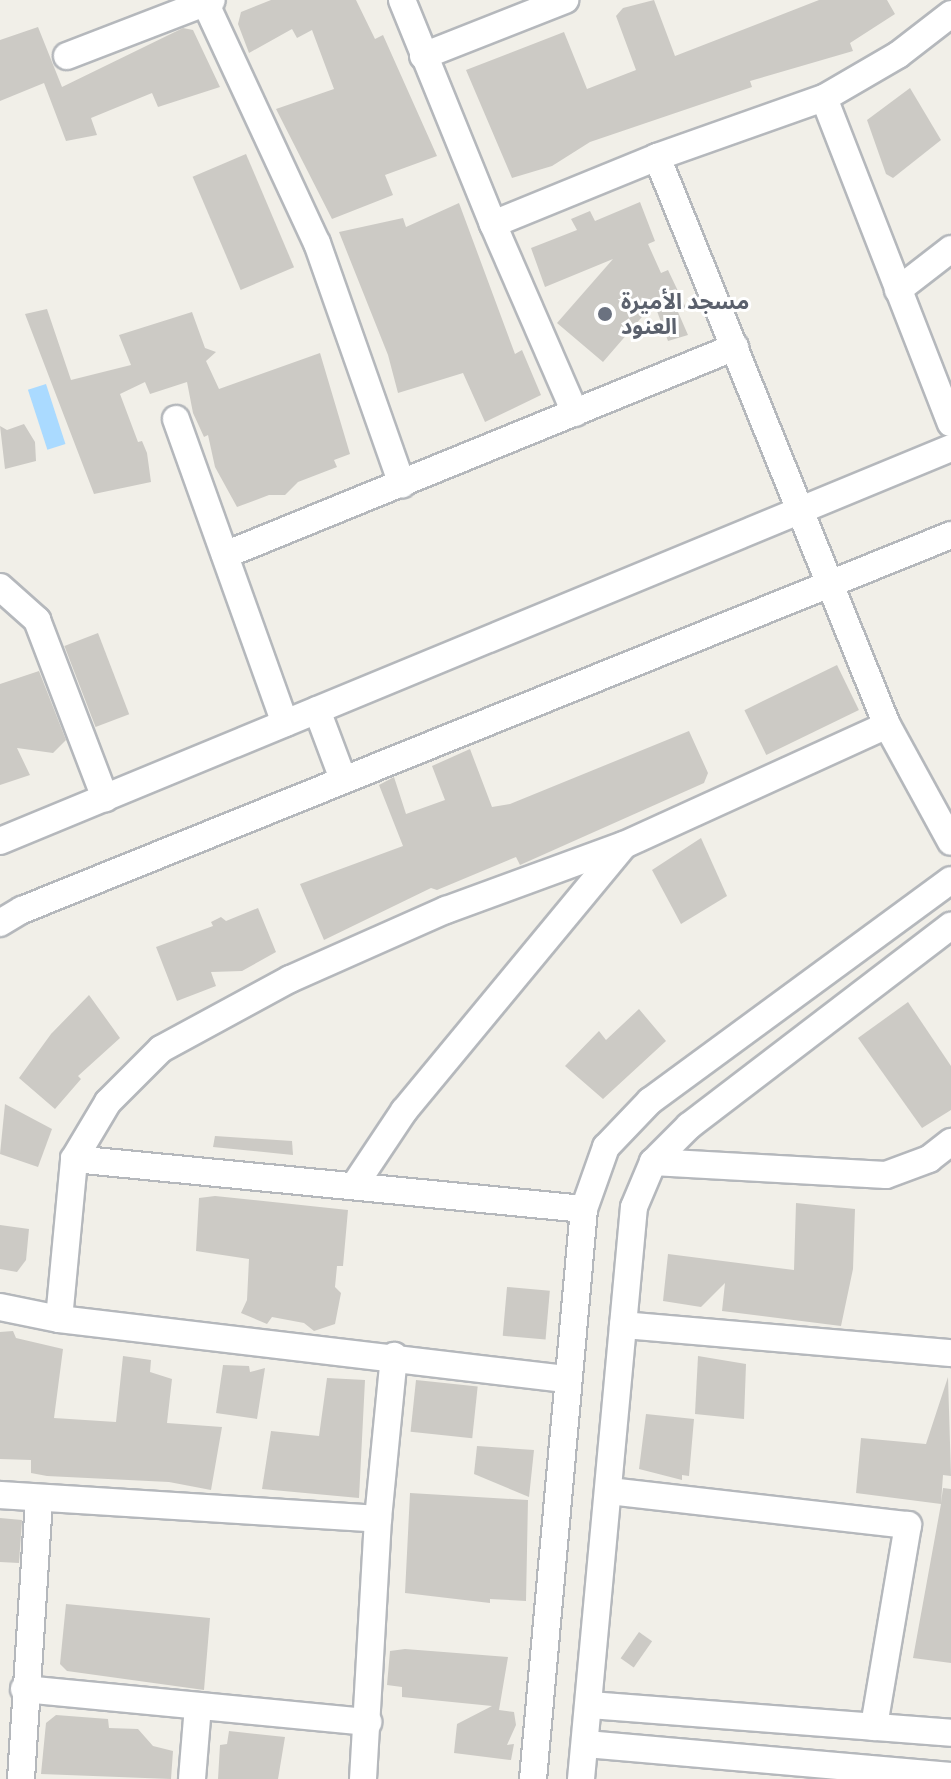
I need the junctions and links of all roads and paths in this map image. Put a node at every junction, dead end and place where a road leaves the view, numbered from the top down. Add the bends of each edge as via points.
1 (402, 0) edge
2 (565, 0) edge
3 (207, 1) edge
4 (951, 14) edge
5 (67, 56) dead end
6 (423, 56) junction
7 (824, 98) junction
8 (657, 157) junction
9 (493, 224) junction
10 (951, 249) edge
11 (951, 268) edge
12 (898, 290) junction
13 (735, 347) junction
14 (575, 413) junction
15 (176, 419) dead end
16 (951, 423) edge
17 (951, 448) edge
18 (402, 484) junction
19 (800, 511) junction
20 (951, 535) edge
21 (225, 555) junction
22 (829, 581) junction
23 (0, 587) edge
24 (317, 710) junction
25 (285, 723) junction
26 (887, 725) junction
27 (343, 779) junction
28 (105, 798) junction
29 (0, 841) edge
30 (951, 842) edge
31 (624, 845) junction
32 (951, 880) edge
33 (0, 923) edge
34 (951, 926) edge
35 (951, 1142) edge
36 (74, 1159) junction
37 (653, 1162) junction
38 (356, 1183) junction
39 (584, 1209) junction
40 (0, 1307) edge
41 (59, 1319) junction
42 (623, 1325) junction
43 (946, 1349) edge
44 (394, 1356) junction
45 (565, 1379) junction
46 (609, 1491) junction
47 (0, 1495) edge
48 (39, 1499) junction
49 (378, 1519) junction
50 (24, 1689) junction
51 (590, 1705) junction
52 (198, 1706) junction
53 (368, 1722) junction
54 (874, 1727) junction
55 (951, 1733) edge
56 (586, 1744) junction
57 (951, 1776) edge
58 (21, 1779) edge
59 (192, 1779) edge
60 (363, 1779) edge
61 (533, 1779) edge
62 (581, 1779) edge

1 - 6 street
2 - 6 street
3 - 5 street
3 - 18 street via 317,243
4 - 7 street via 898,55
6 - 9 street
7 - 8 street
7 - 12 street
8 - 9 street
8 - 13 street
9 - 14 street
10 - 12 street
11 - 12 street
12 - 16 street
13 - 14 street
13 - 19 street
14 - 18 street
15 - 21 street
17 - 19 street
18 - 21 street
19 - 22 street
19 - 24 street
20 - 22 street
21 - 25 street
22 - 26 street
22 - 27 street
23 - 28 street via 37,620
24 - 25 street
24 - 27 street
25 - 28 street
26 - 30 street
26 - 31 street
27 - 33 street
28 - 29 street
31 - 36 street via 432,916 290,979 161,1049 108,1102
31 - 38 street via 404,1111
32 - 39 street via 650,1101 606,1147
34 - 37 street via 689,1126
35 - 37 street via 929,1159 886,1175
36 - 38 street
36 - 41 street
37 - 42 street via 634,1207
38 - 39 street
39 - 45 street
40 - 41 street
41 - 44 street
42 - 43 street
42 - 46 street
44 - 45 street
44 - 49 street
45 - 61 street
46 - 51 street
46 - 54 street via 908,1525
47 - 48 street
48 - 49 street
48 - 50 street
49 - 53 street
50 - 52 street
50 - 58 street
51 - 54 street
51 - 56 street
52 - 53 street
52 - 59 street
53 - 60 street
54 - 55 street
56 - 57 street
56 - 62 street

